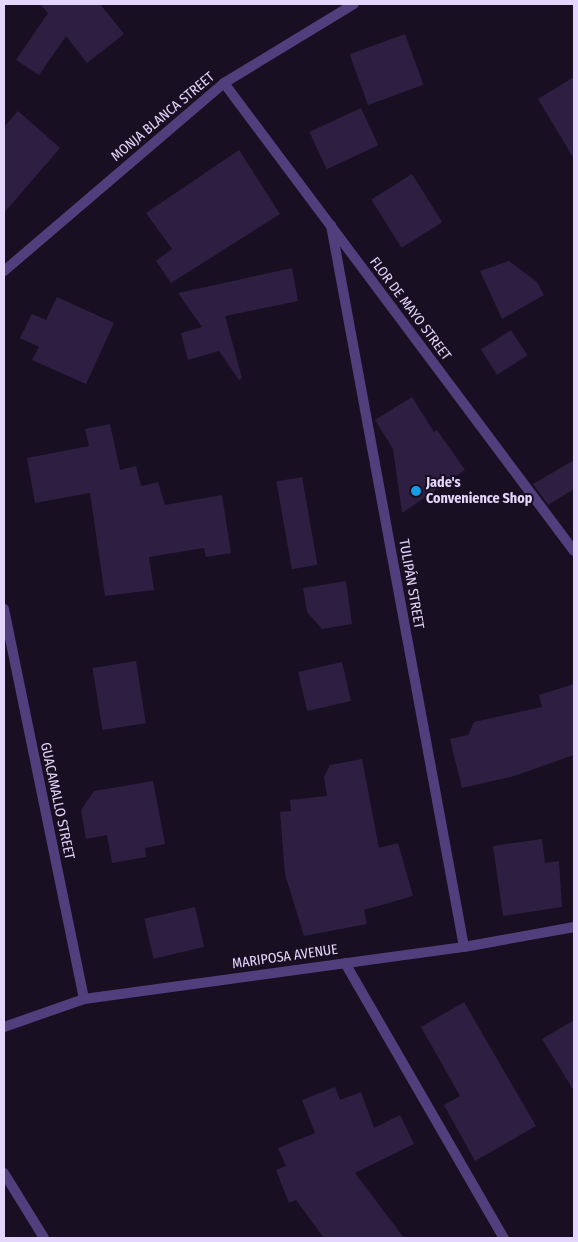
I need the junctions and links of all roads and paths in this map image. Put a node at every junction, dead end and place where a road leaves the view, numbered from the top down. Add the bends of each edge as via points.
1 (354, 4) edge
2 (224, 83) junction
3 (330, 225) junction
4 (4, 271) edge
5 (574, 551) edge
6 (4, 609) edge
7 (574, 927) edge
8 (464, 948) junction
9 (345, 963) junction
10 (84, 999) junction
11 (4, 1027) edge
12 (4, 1173) edge
13 (44, 1238) edge
14 (504, 1238) edge

1 - 2 street, MONJA BLANCA STREET
2 - 3 street, FLOR DE MAYO STREET
2 - 4 street, MONJA BLANCA STREET
3 - 5 street, FLOR DE MAYO STREET
3 - 8 street, TULIPÁN STREET
6 - 10 street, GUACAMALLO STREET
7 - 8 street, MARIPOSA AVENUE
8 - 9 street, MARIPOSA AVENUE
9 - 10 street, MARIPOSA AVENUE
9 - 14 street
10 - 11 street, MARIPOSA AVENUE
12 - 13 street

